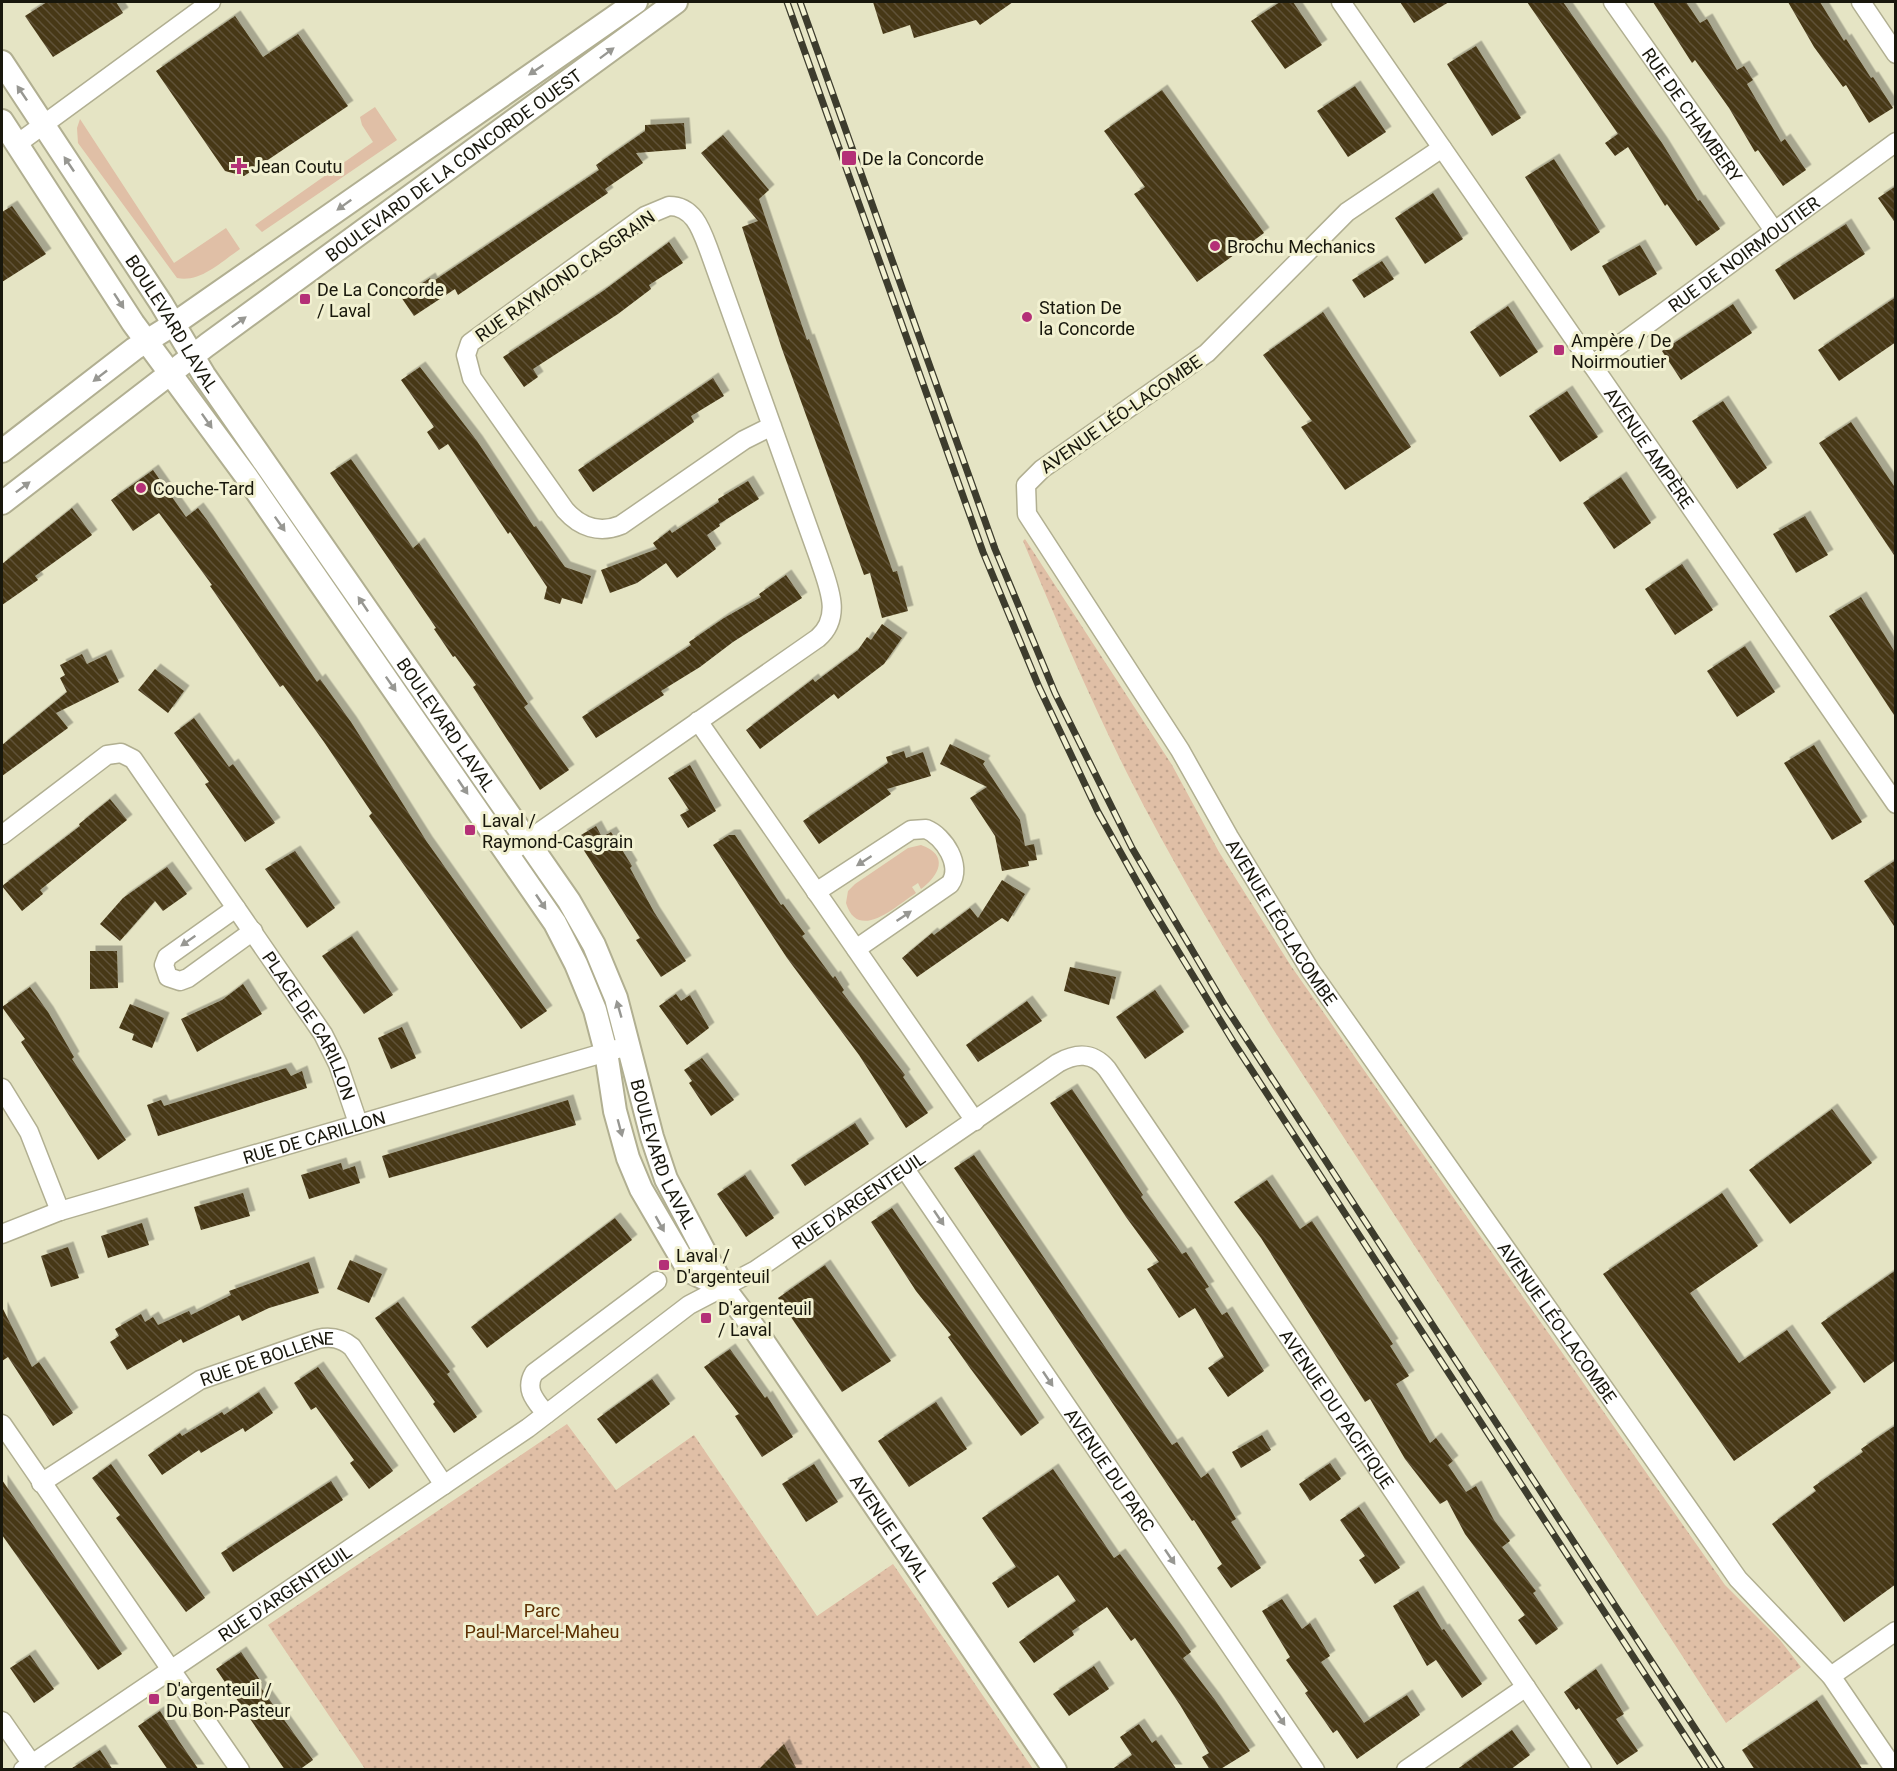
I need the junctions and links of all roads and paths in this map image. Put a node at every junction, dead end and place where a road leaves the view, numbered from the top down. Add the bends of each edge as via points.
1 (212, 2) edge
2 (636, 2) edge
3 (676, 2) edge
4 (1341, 2) edge
5 (1612, 2) edge
6 (1861, 2) edge
7 (1896, 54) edge
8 (2, 62) edge
9 (2, 121) edge
10 (42, 124) junction
11 (1896, 142) edge
12 (17, 144) junction
13 (1442, 148) junction
14 (1773, 229) junction
15 (174, 324) junction
16 (146, 340) junction
17 (192, 356) junction
18 (1592, 365) junction
19 (172, 374) junction
20 (772, 426) junction
21 (2, 451) edge
22 (2, 503) edge
23 (698, 721) junction
24 (1896, 804) edge
25 (2, 835) edge
26 (528, 840) junction
27 (508, 854) junction
28 (816, 892) junction
29 (236, 908) junction
30 (253, 932) junction
31 (856, 949) junction
32 (629, 1046) junction
33 (606, 1052) junction
34 (1085, 1055) joint
35 (2, 1088) edge
36 (975, 1121) junction
37 (358, 1123) junction
38 (906, 1169) junction
39 (60, 1212) junction
40 (2, 1233) edge
41 (657, 1281) dead end
42 (723, 1287) junction
43 (546, 1414) junction
44 (2, 1424) edge
45 (41, 1483) junction
46 (444, 1485) junction
47 (1896, 1631) edge
48 (171, 1671) junction
49 (1830, 1676) junction
50 (1526, 1687) junction
51 (2, 1720) edge
52 (30, 1768) edge
53 (240, 1770) edge
54 (1055, 1770) edge
55 (1315, 1770) edge
56 (1406, 1770) edge
57 (1582, 1770) edge
58 (1895, 1770) edge

1 - 10 street
2 -> 15 street, BOULEVARD DE LA CONCORDE OUEST
17 -> 3 street, BOULEVARD DE LA CONCORDE OUEST
4 - 13 street, AVENUE AMPÈRE
5 - 14 street, RUE DE CHAMBERY
6 - 7 street
10 -> 8 street, BOULEVARD LAVAL
9 - 12 street, BOULEVARD LAVAL
10 - 12 street
15 -> 10 street, BOULEVARD LAVAL
11 - 14 street, RUE DE NOIRMOUTIER
12 -> 16 street, BOULEVARD LAVAL
13 - 18 street, AVENUE AMPÈRE
13 - 49 street, AVENUE LÉO-LACOMBE via 1347,212 1206,353 1042,469 1026,485 1026,510 1176,743 1310,970 1738,1579
14 - 18 street, RUE DE NOIRMOUTIER
15 - 16 street, BOULEVARD DE LA CONCORDE OUEST
15 - 17 street, BOULEVARD LAVAL
16 - 19 street, BOULEVARD LAVAL
16 -> 21 street, BOULEVARD DE LA CONCORDE OUEST
17 - 19 street, BOULEVARD DE LA CONCORDE OUEST
26 -> 17 street, BOULEVARD LAVAL
18 - 24 street, AVENUE AMPÈRE
22 -> 19 street, BOULEVARD DE LA CONCORDE OUEST
19 -> 27 street, BOULEVARD LAVAL
20 - 20 street, RUE RAYMOND CASGRAIN via 701,229 693,216 679,207 664,207 637,222 481,333 467,349 469,372 492,410 565,510 575,521 594,529 621,525 744,440
20 - 23 street, RUE RAYMOND CASGRAIN via 829,589 831,619 818,638
23 - 26 street, RUE RAYMOND CASGRAIN
23 - 28 street
25 - 29 street, PLACE DE CARILLON via 102,758 125,754 136,763
26 - 27 street, RUE RAYMOND CASGRAIN
32 -> 26 street, BOULEVARD LAVAL via 616,998 594,945
27 -> 33 street, BOULEVARD LAVAL via 570,950 595,1010
28 - 31 street
31 -> 28 street via 953,880 955,863 938,836 926,829 911,830
29 - 30 street, PLACE DE CARILLON
29 -> 30 street, PLACE DE CARILLON via 167,957 164,965 168,977 180,981 188,978
30 - 37 street, PLACE DE CARILLON via 332,1049
31 - 36 street
32 - 33 street, RUE DE CARILLON
32 - 42 street, BOULEVARD LAVAL via 664,1173
33 - 37 street, RUE DE CARILLON
33 -> 42 street, BOULEVARD LAVAL via 608,1081 622,1138 647,1202 689,1271
34 - 36 street, RUE D'ARGENTEUIL via 1058,1063
34 - 50 street, AVENUE DU PACIFIQUE via 1107,1069
35 - 39 street via 29,1132
36 - 38 street, RUE D'ARGENTEUIL
37 - 39 street, RUE DE CARILLON
38 - 42 street, RUE D'ARGENTEUIL via 756,1270
38 -> 55 street, AVENUE DU PARC
39 - 40 street, RUE DE CARILLON
41 - 43 street via 534,1373 529,1389
42 - 43 street, RUE D'ARGENTEUIL via 689,1305
42 - 54 street, AVENUE LAVAL
43 - 46 street, RUE D'ARGENTEUIL
44 - 45 street
45 - 46 street, RUE DE BOLLENE via 201,1380 330,1337 352,1347
45 - 48 street
46 - 48 street, RUE D'ARGENTEUIL
47 - 49 street
48 - 52 street, RUE D'ARGENTEUIL
48 - 53 street
49 - 58 street, AVENUE LÉO-LACOMBE
50 - 56 street
50 - 57 street, AVENUE DU PACIFIQUE
51 - 52 street

